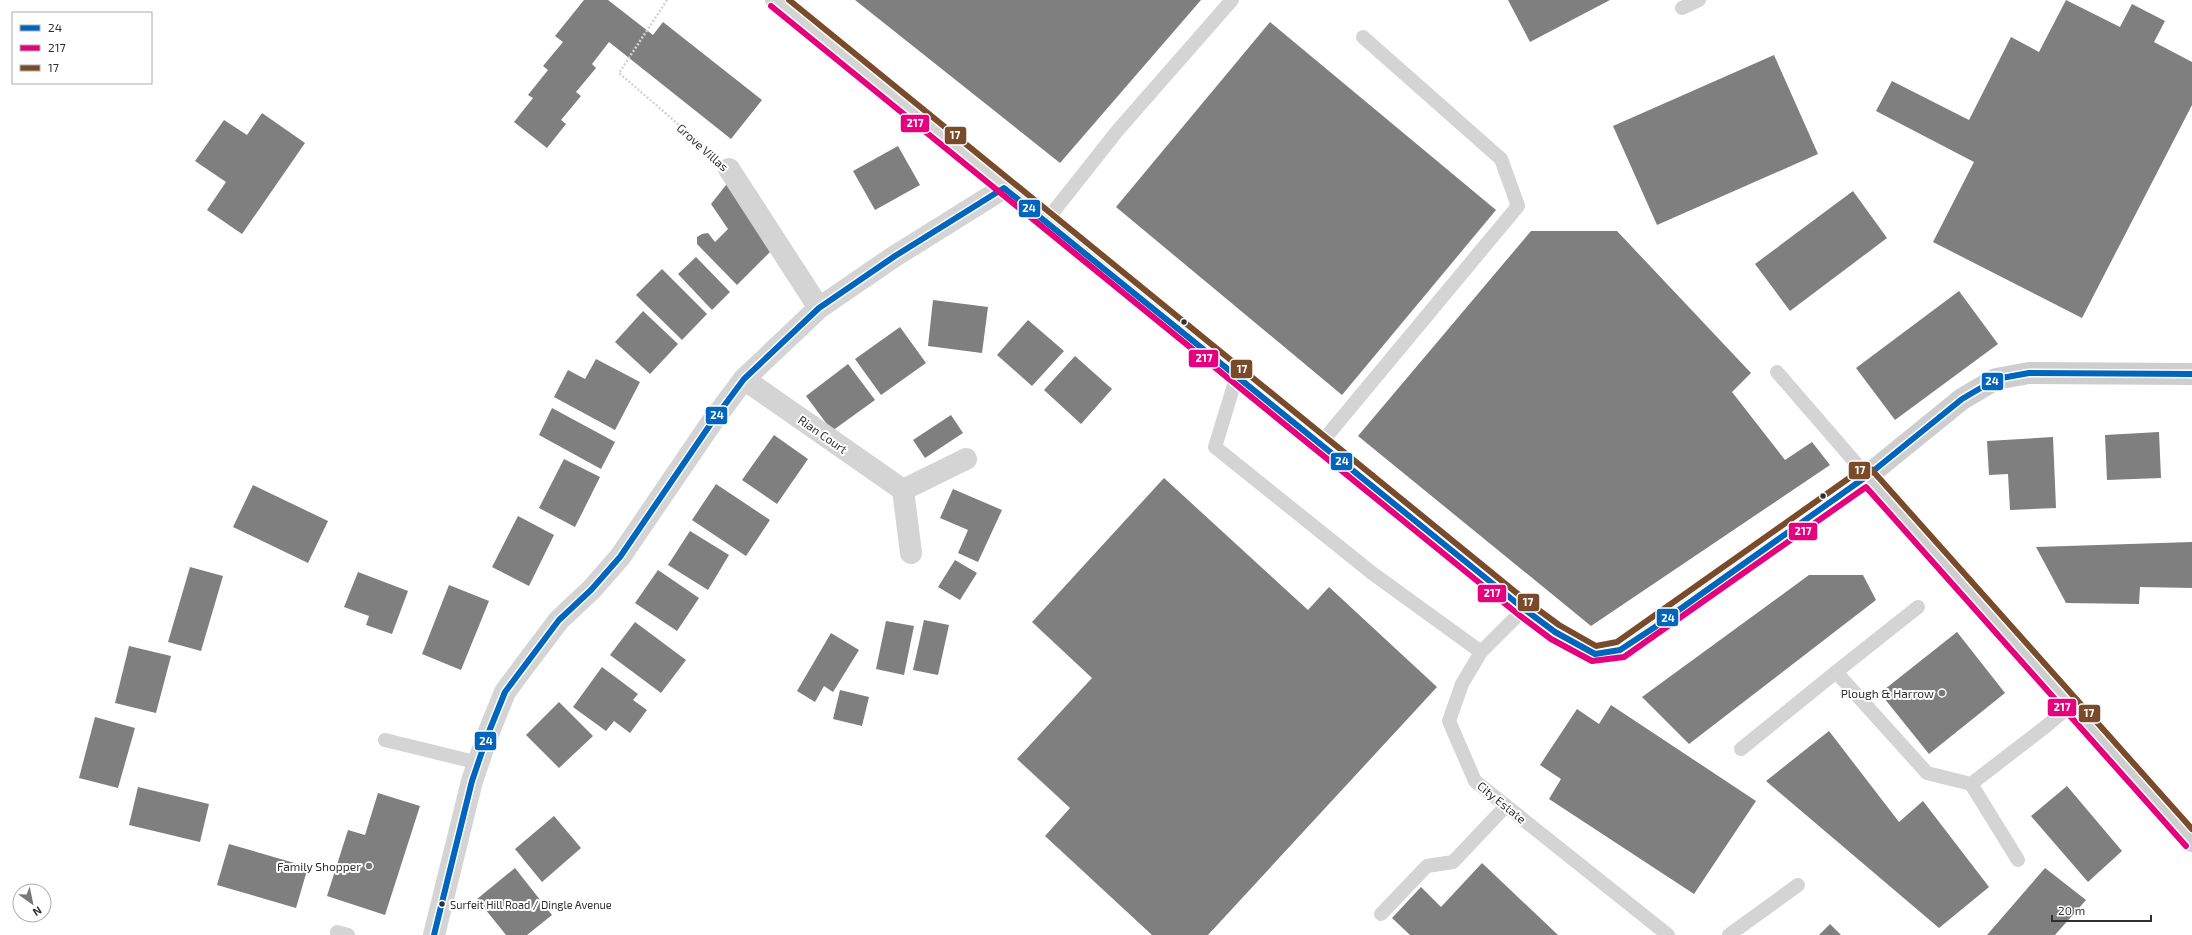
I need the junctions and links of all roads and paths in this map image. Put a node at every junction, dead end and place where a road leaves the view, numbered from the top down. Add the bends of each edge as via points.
1 (667, 0) edge
2 (776, 0) edge
3 (1232, 0) edge
4 (1699, 0) edge
5 (1682, 8) dead end
6 (1363, 37) dead end
7 (730, 169) joint
8 (1004, 188) junction
9 (1046, 221) junction
10 (819, 308) junction
11 (1777, 372) dead end
12 (2192, 374) edge
13 (1237, 375) junction
14 (744, 379) junction
15 (1321, 442) junction
16 (966, 459) dead end
17 (1867, 476) junction
18 (903, 490) junction
19 (911, 553) dead end
20 (1918, 607) dead end
21 (1524, 609) junction
22 (1481, 652) junction
23 (1836, 672) junction
24 (2070, 706) junction
25 (385, 740) dead end
26 (1741, 749) dead end
27 (479, 763) junction
28 (1970, 784) junction
29 (1506, 806) junction
30 (2192, 841) edge
31 (2018, 860) dead end
32 (1798, 885) dead end
33 (1381, 914) dead end
34 (434, 935) edge
35 (1668, 935) edge
36 (1730, 935) edge

1 - 7 path, Grove Villas via 619,73
2 - 8 street
3 - 9 lane via 1118,130
4 - 5 lane
6 - 15 lane via 1501,159 1518,206
7 - 10 street, Grove Villas
8 - 9 street
8 - 10 street via 895,256
9 - 13 street
10 - 14 street
11 - 17 lane
12 - 17 main road via 2029,373 1996,379 1962,399
13 - 15 street
13 - 22 lane via 1215,447 1372,573
14 - 18 street, Rian Court
14 - 27 street via 620,557 591,590 559,620 505,692
15 - 21 street
16 - 18 street
17 - 21 street via 1620,650 1595,654 1554,632
17 - 24 main road
18 - 19 street
20 - 23 lane
21 - 22 lane, City Estate
22 - 29 lane, City Estate via 1462,684 1449,721 1475,781
23 - 26 lane
23 - 28 lane via 1927,773
24 - 28 lane
24 - 30 main road
25 - 27 lane
27 - 34 street via 472,781
28 - 31 lane
29 - 33 lane via 1453,862 1427,866
29 - 35 lane, City Estate
32 - 36 lane

